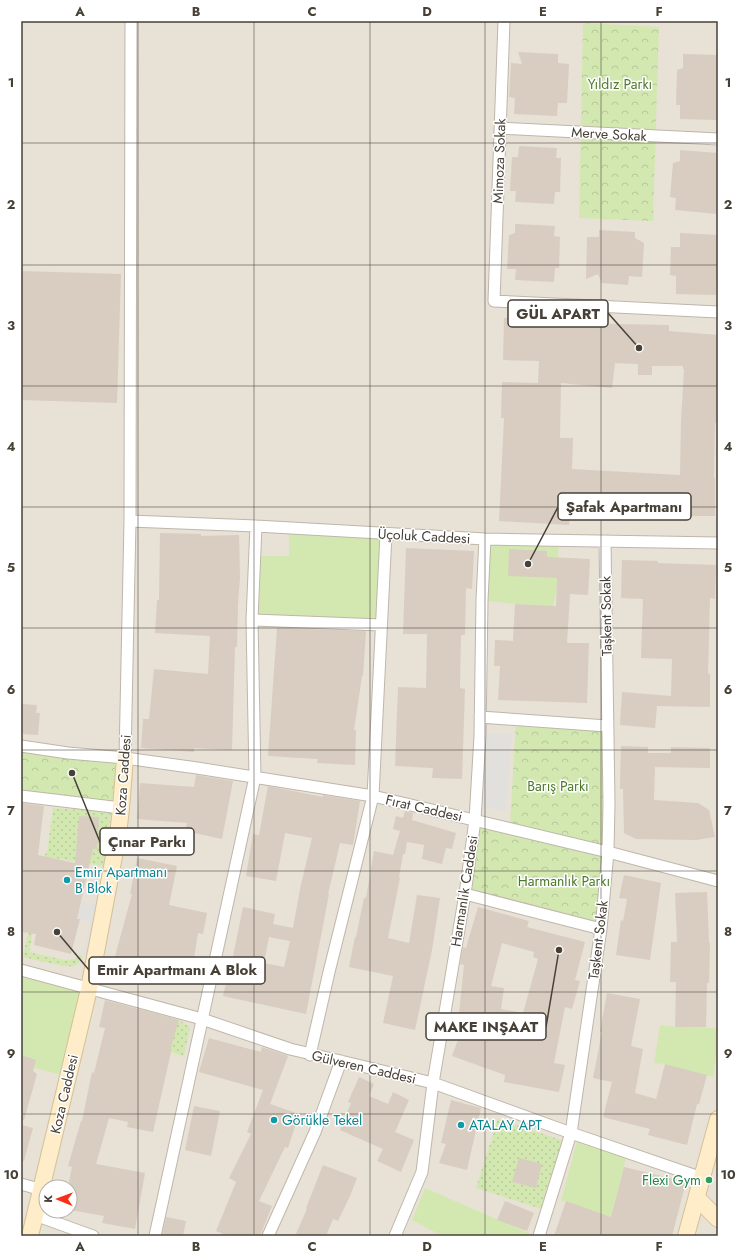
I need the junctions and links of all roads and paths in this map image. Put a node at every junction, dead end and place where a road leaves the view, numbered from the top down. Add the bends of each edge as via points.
1 (131, 21) edge
2 (504, 21) edge
3 (500, 128) junction
4 (718, 139) edge
5 (718, 312) edge
6 (130, 521) junction
7 (256, 526) junction
8 (386, 534) junction
9 (485, 539) junction
10 (605, 541) junction
11 (718, 543) edge
12 (252, 620) junction
13 (381, 626) junction
14 (480, 717) junction
15 (608, 726) junction
16 (21, 746) edge
17 (125, 758) junction
18 (255, 777) junction
19 (21, 796) edge
20 (373, 796) junction
21 (121, 808) junction
22 (475, 820) junction
23 (608, 852) junction
24 (718, 881) edge
25 (465, 894) junction
26 (601, 929) junction
27 (21, 970) edge
28 (89, 989) junction
29 (202, 1019) junction
30 (310, 1055) junction
31 (341, 1061) junction
32 (433, 1083) junction
33 (718, 1119) edge
34 (571, 1133) junction
35 (702, 1178) junction
36 (45, 1179) edge
37 (21, 1184) edge
38 (38, 1189) edge
39 (697, 1198) junction
40 (38, 1204) edge
41 (35, 1215) junction
42 (718, 1219) edge
43 (30, 1236) edge
44 (93, 1236) edge
45 (155, 1236) edge
46 (268, 1236) edge
47 (395, 1236) edge
48 (539, 1236) edge
49 (686, 1236) edge

1 - 6 street, Koza Caddesi
2 - 3 street, Mimoza Sokak
3 - 4 street, Merve Sokak
3 - 5 street, Mimoza Sokak via 494,301
6 - 7 street, Üçoluk Caddesi
6 - 17 street, Koza Caddesi
7 - 8 street, Üçoluk Caddesi
7 - 12 street
8 - 9 street, Üçoluk Caddesi
8 - 13 street
9 - 10 street, Üçoluk Caddesi
9 - 14 street, Harmanlık Caddesi
10 - 11 street, Üçoluk Caddesi
10 - 15 street, Taşkent Sokak
12 - 13 street
12 - 18 street
13 - 20 street
14 - 15 street
14 - 22 street, Harmanlık Caddesi
15 - 23 street, Taşkent Sokak
16 - 17 street, Fırat Caddesi
17 - 18 street, Fırat Caddesi
17 - 21 street, Koza Caddesi
18 - 20 street, Fırat Caddesi
18 - 29 street
19 - 21 street
20 - 22 street, Fırat Caddesi
20 - 30 street
21 - 28 street, Koza Caddesi
22 - 23 street, Fırat Caddesi
22 - 25 street, Harmanlık Caddesi
23 - 24 street, Fırat Caddesi
23 - 26 street, Taşkent Sokak
25 - 26 street
25 - 32 street, Harmanlık Caddesi
26 - 34 street, Taşkent Sokak
27 - 28 street, Gülveren Caddesi
28 - 29 street, Gülveren Caddesi
28 - 36 street, Koza Caddesi
29 - 30 street, Gülveren Caddesi
29 - 45 street
30 - 31 street, Gülveren Caddesi
31 - 32 street, Gülveren Caddesi
31 - 46 street via 315,1132
32 - 34 street, Gülveren Caddesi
32 - 47 street, Harmanlık Caddesi via 422,1172
33 - 35 street
34 - 35 street, Gülveren Caddesi
34 - 48 street, Taşkent Sokak
35 - 39 street
37 - 38 street
39 - 42 street
39 - 49 street
40 - 41 street, Koza Caddesi
41 - 43 street, Koza Caddesi
41 - 44 street

